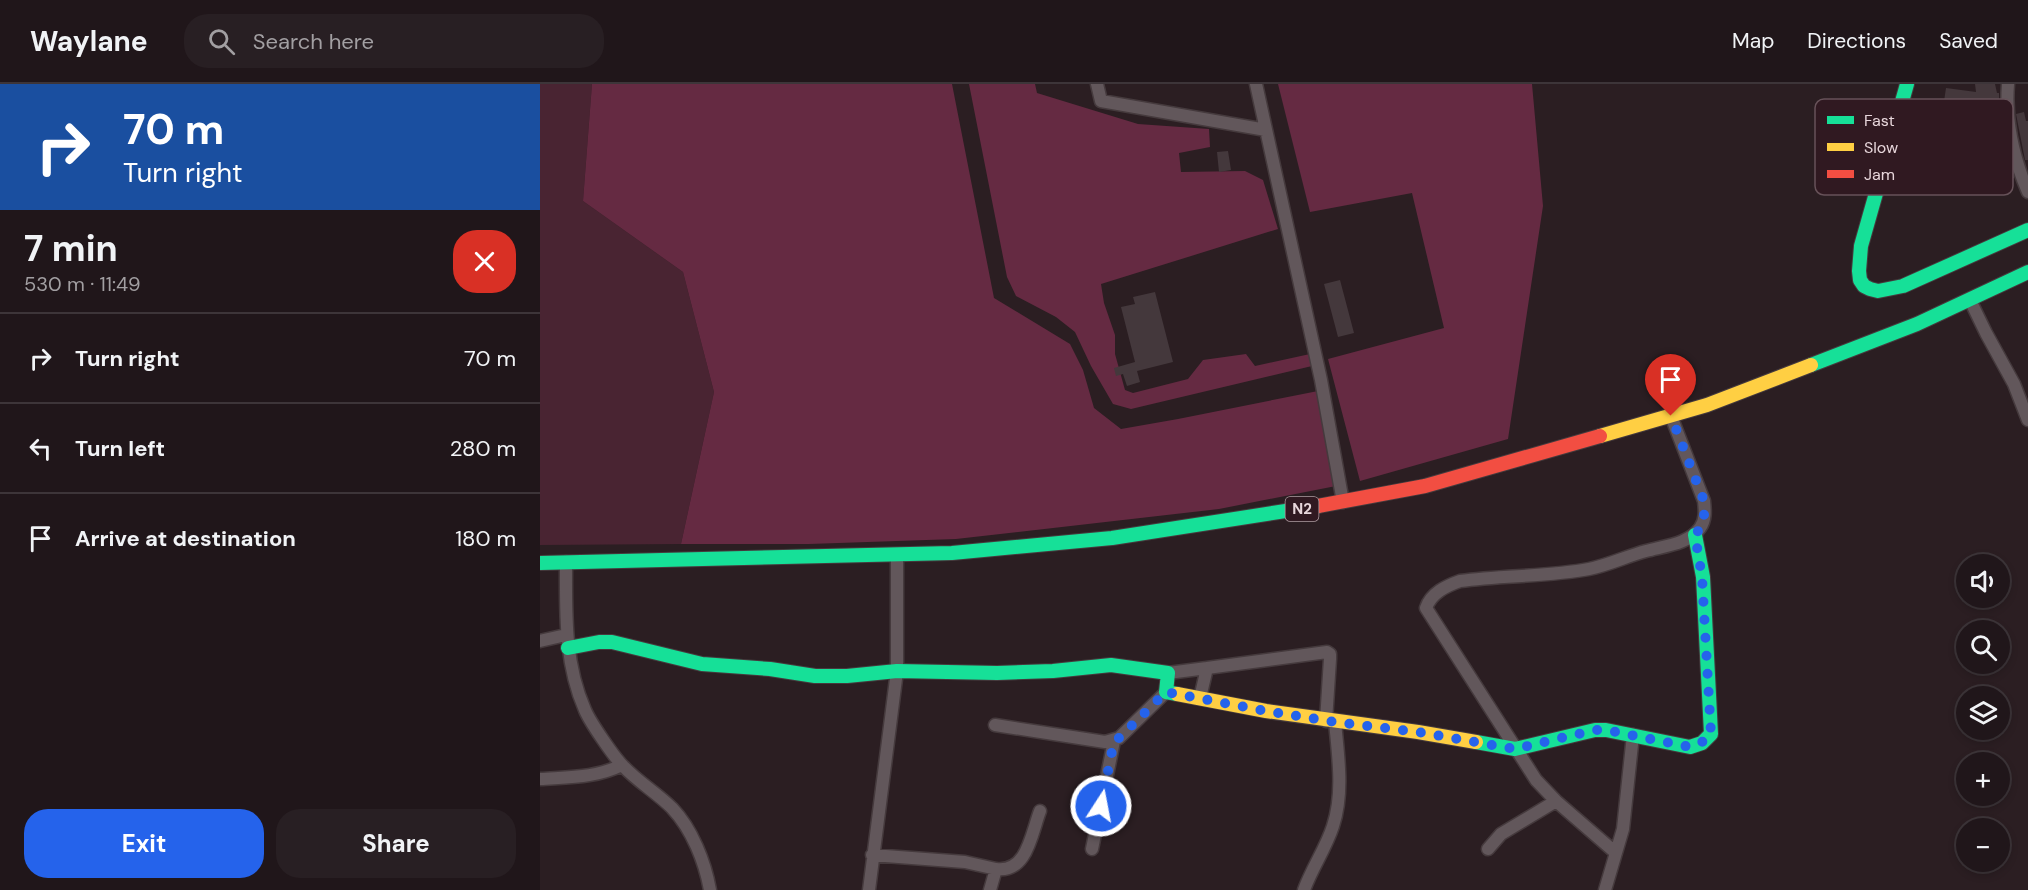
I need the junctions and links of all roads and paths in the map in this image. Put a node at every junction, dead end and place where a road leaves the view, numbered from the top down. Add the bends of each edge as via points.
1 (1097, 84) edge
2 (1256, 84) edge
3 (1907, 84) edge
4 (2008, 84) edge
5 (1903, 99) edge
6 (2007, 99) edge
7 (1266, 130) junction
8 (2013, 149) edge
9 (2028, 192) edge
10 (1877, 195) edge
11 (2028, 230) edge
12 (2028, 272) edge
13 (1970, 300) junction
14 (1671, 416) junction
15 (2028, 420) edge
16 (1343, 502) junction
17 (1695, 535) junction
18 (897, 555) junction
19 (566, 562) junction
20 (540, 563) edge
21 (540, 640) edge
22 (567, 641) junction
23 (1207, 668) junction
24 (897, 671) junction
25 (1168, 673) junction
26 (1166, 692) junction
27 (1200, 698) junction
28 (1331, 721) junction
29 (996, 725) dead end
30 (1633, 735) junction
31 (1114, 741) junction
32 (1515, 749) junction
33 (622, 765) junction
34 (540, 779) edge
35 (1556, 801) junction
36 (1040, 811) dead end
37 (1092, 849) dead end
38 (1488, 849) dead end
39 (1616, 853) junction
40 (872, 855) junction
41 (996, 869) junction
42 (710, 890) edge
43 (869, 890) edge
44 (990, 890) edge
45 (1304, 890) edge
46 (1605, 890) edge

1 - 7 street via 1101,101
2 - 7 street
3 - 5 main road
4 - 6 street
7 - 16 street via 1321,380
8 - 9 street
10 - 11 main road via 1857,266 1862,284 1873,292 1903,286
12 - 13 main road, N2
13 - 14 main road, N2 via 1917,324
13 - 15 street via 2014,384
14 - 16 main road, N2 via 1425,486
14 - 17 street via 1704,501 1705,515
16 - 18 main road, N2 via 1112,538 952,554
17 - 30 main road via 1702,577 1711,734 1690,747
17 - 32 street via 1586,570 1460,581 1442,588 1427,604
18 - 19 main road, N2
18 - 24 street
19 - 20 main road, N2
19 - 22 street
21 - 22 street
22 - 24 main road via 612,642 702,664 815,676
22 - 33 street via 585,712
23 - 25 street
23 - 27 street
23 - 28 street via 1327,652
24 - 25 main road via 997,673 1111,665
24 - 40 street
25 - 26 main road
26 - 27 main road
26 - 31 street
27 - 28 main road
28 - 32 main road
28 - 45 street via 1339,765 1338,798 1333,825
29 - 31 street
30 - 32 main road via 1595,730
30 - 39 street via 1623,829
31 - 37 street
32 - 35 street
33 - 34 street via 591,776
33 - 42 street via 672,808 685,826 708,876
35 - 38 street via 1501,834
35 - 39 street
36 - 41 street via 1019,863 1007,871
39 - 46 street
40 - 41 street via 957,861
40 - 43 street
41 - 44 street

